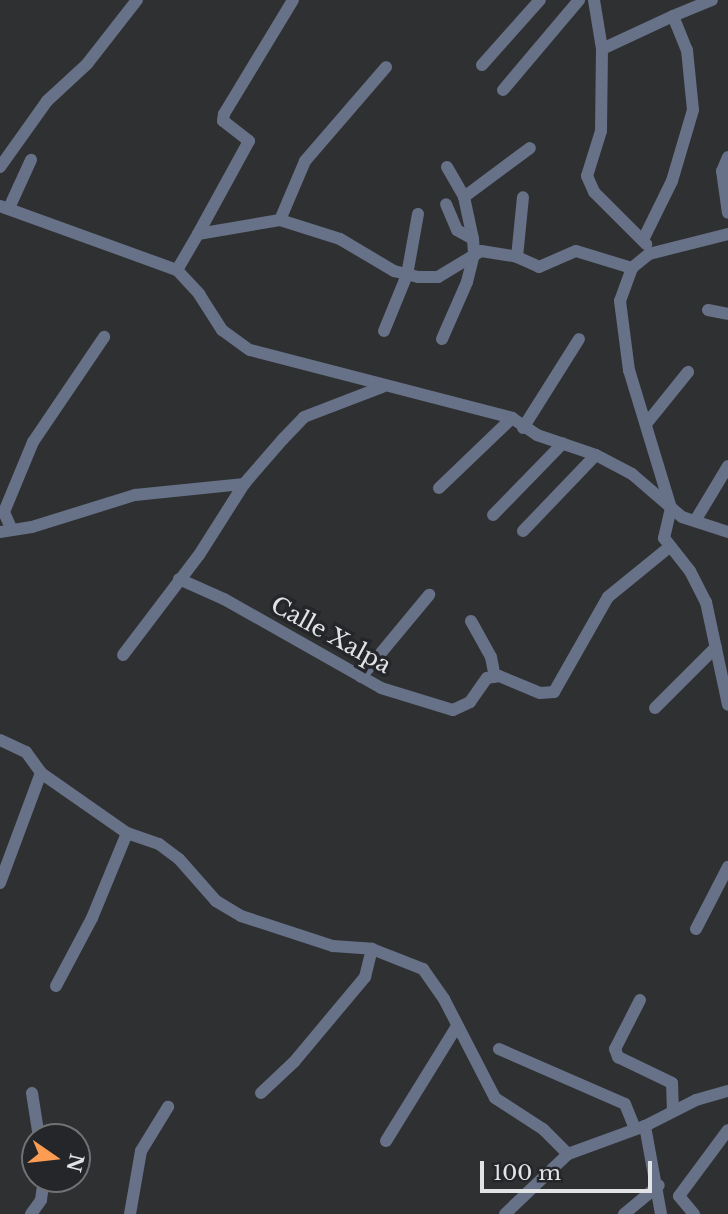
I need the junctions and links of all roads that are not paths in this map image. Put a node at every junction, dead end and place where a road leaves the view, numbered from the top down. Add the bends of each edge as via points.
1 (137, 0) edge
2 (293, 0) edge
3 (540, 0) edge
4 (579, 0) edge
5 (594, 0) edge
6 (712, 0) edge
7 (673, 16) junction
8 (602, 49) junction
9 (482, 65) dead end
10 (386, 67) dead end
11 (503, 90) dead end
12 (530, 148) dead end
13 (728, 157) edge
14 (31, 160) dead end
15 (0, 167) edge
16 (447, 167) dead end
17 (464, 197) junction
18 (523, 197) dead end
19 (446, 204) dead end
20 (5, 207) edge
21 (728, 213) edge
22 (418, 214) dead end
23 (280, 220) junction
24 (198, 233) junction
25 (728, 234) edge
26 (644, 238) junction
27 (473, 246) junction
28 (649, 254) junction
29 (517, 257) junction
30 (632, 268) junction
31 (177, 270) junction
32 (407, 275) junction
33 (708, 310) dead end
34 (728, 314) edge
35 (384, 331) dead end
36 (104, 337) dead end
37 (442, 339) dead end
38 (579, 339) dead end
39 (688, 372) dead end
40 (382, 387) junction
41 (512, 418) junction
42 (646, 424) junction
43 (523, 428) junction
44 (563, 443) junction
45 (596, 455) junction
46 (728, 466) edge
47 (244, 485) junction
48 (439, 488) dead end
49 (671, 508) junction
50 (493, 515) dead end
51 (695, 521) junction
52 (727, 529) edge
53 (6, 530) edge
54 (523, 531) dead end
55 (668, 548) junction
56 (179, 579) junction
57 (429, 595) dead end
58 (471, 621) dead end
59 (716, 647) junction
60 (123, 655) dead end
61 (361, 677) junction
62 (495, 677) junction
63 (728, 705) edge
64 (655, 708) dead end
65 (0, 740) edge
66 (41, 773) junction
67 (127, 833) junction
68 (728, 867) edge
69 (0, 883) edge
70 (696, 929) dead end
71 (372, 948) junction
72 (56, 986) dead end
73 (640, 1000) dead end
74 (457, 1026) junction
75 (499, 1049) dead end
76 (728, 1091) edge
77 (32, 1093) dead end
78 (261, 1093) dead end
79 (168, 1107) dead end
80 (673, 1111) junction
81 (37, 1123) edge
82 (640, 1127) junction
83 (728, 1130) edge
84 (386, 1141) dead end
85 (568, 1154) junction
86 (659, 1185) junction
87 (42, 1193) edge
88 (31, 1214) edge
89 (130, 1214) edge
90 (505, 1214) edge
91 (624, 1214) edge
92 (661, 1214) edge
93 (694, 1214) edge

1 - 15 street via 87,64 47,101
2 - 24 street via 224,114 223,121 249,141
3 - 9 street
4 - 11 street
5 - 8 street
6 - 7 street
7 - 8 street
7 - 26 street via 687,50 693,110 672,181
8 - 26 street via 601,131 587,176 594,192
10 - 23 street via 305,161
12 - 17 street
13 - 21 street via 722,171
14 - 20 street
16 - 17 street
17 - 27 street
18 - 29 street
19 - 27 street via 457,230
20 - 31 street
22 - 32 street
23 - 24 street
23 - 32 street via 340,239
24 - 31 street
25 - 28 street
26 - 28 street
27 - 29 street
27 - 32 street via 438,277
27 - 37 street via 467,282
28 - 30 street
29 - 30 street via 539,267 576,251
30 - 42 street via 620,301 624,346
31 - 40 street via 222,330 250,351
32 - 35 street
33 - 34 street
36 - 53 street via 33,442 4,512
38 - 43 street
39 - 42 street
40 - 41 street
40 - 47 street via 304,417
41 - 43 street
41 - 48 street
42 - 49 street
43 - 44 street
44 - 45 street
44 - 50 street
45 - 49 street via 632,474
45 - 54 street
46 - 51 street
47 - 53 street via 135,495 32,527
47 - 56 street
49 - 51 street
49 - 55 street via 664,538
51 - 52 street
55 - 59 street via 681,557 706,603
55 - 62 street via 608,597 554,692 540,693
56 - 60 street
56 - 61 street, Calle Xalpa via 224,599
57 - 61 street
58 - 62 street via 491,657
59 - 63 street
59 - 64 street
61 - 62 street, Calle Xalpa via 453,710 470,702 480,685
65 - 66 street via 26,752
66 - 67 street
66 - 69 street
67 - 71 street via 159,844 216,901 241,916 332,946
67 - 72 street via 92,918
68 - 70 street
71 - 74 street via 423,969
71 - 78 street via 365,977 294,1062
73 - 80 street via 615,1048 618,1057 673,1083
74 - 84 street
74 - 85 street via 495,1098 543,1129
75 - 82 street via 625,1104
76 - 80 street
77 - 81 street
79 - 89 street via 141,1151
80 - 82 street
82 - 85 street
82 - 86 street
83 - 93 street via 679,1196
85 - 90 street
86 - 91 street
86 - 92 street
87 - 88 street

